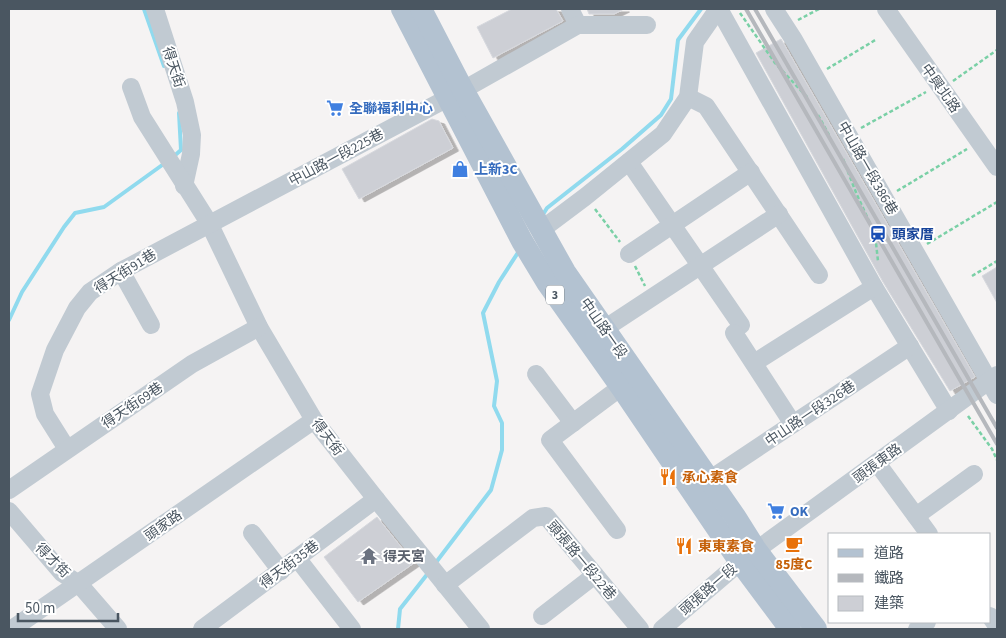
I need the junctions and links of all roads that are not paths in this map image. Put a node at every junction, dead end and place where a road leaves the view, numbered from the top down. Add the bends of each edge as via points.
1 (155, 9) edge
2 (402, 9) edge
3 (421, 9) edge
4 (570, 9) edge
5 (719, 9) edge
6 (774, 9) edge
7 (886, 9) edge
8 (578, 25) junction
9 (647, 25) dead end
10 (131, 87) dead end
11 (456, 94) junction
12 (688, 96) junction
13 (629, 162) junction
14 (997, 167) edge
15 (751, 172) junction
16 (184, 186) junction
17 (779, 214) junction
18 (209, 223) junction
19 (672, 225) junction
20 (541, 230) junction
21 (629, 254) dead end
22 (700, 266) junction
23 (121, 271) junction
24 (819, 275) dead end
25 (874, 287) junction
26 (151, 325) dead end
27 (259, 327) junction
28 (604, 330) junction
29 (910, 346) junction
30 (754, 363) junction
31 (536, 374) dead end
32 (995, 383) edge
33 (621, 387) junction
34 (954, 407) junction
35 (314, 420) junction
36 (572, 423) junction
37 (793, 424) junction
38 (67, 450) junction
39 (877, 463) junction
40 (974, 474) dead end
41 (709, 480) junction
42 (9, 490) edge
43 (376, 499) junction
44 (9, 512) edge
45 (921, 528) edge
46 (617, 530) dead end
47 (252, 533) dead end
48 (748, 556) junction
49 (297, 558) junction
50 (280, 571) junction
51 (595, 575) junction
52 (79, 584) junction
53 (446, 585) junction
54 (542, 616) dead end
55 (477, 628) edge
56 (12, 629) edge
57 (118, 629) edge
58 (202, 629) edge
59 (352, 629) edge
60 (640, 629) edge
61 (662, 629) edge
62 (789, 629) edge
63 (816, 629) edge

1 - 16 street, 得天街 via 185,102 192,135
2 - 11 main road, 中山路一段 / 3
3 - 11 main road, 中山路一段 / 3
4 - 8 street
5 - 12 street via 695,42
5 - 25 street
6 - 32 street, 中山路一段386巷
7 - 14 street, 中興北路
8 - 9 street
8 - 11 street, 中山路一段225巷
10 - 16 street, 得天街 via 142,117
11 - 18 street, 中山路一段225巷
11 - 20 main road, 中山路一段 / 3
11 - 33 main road, 中山路一段 / 3 via 522,241 548,284
12 - 13 street via 663,134
12 - 15 street via 706,106
13 - 19 street
13 - 20 street
15 - 17 street
15 - 19 street
16 - 18 street, 得天街
17 - 22 street
17 - 24 street
18 - 23 street, 得天街91巷
18 - 27 street, 得天街
19 - 21 street
19 - 22 street
20 - 28 main road, 中山路一段 / 3
22 - 28 street
22 - 30 street via 738,329
23 - 26 street
23 - 38 street, 得天街91巷 via 90,292 77,308 55,350 40,394 45,414
25 - 29 street
25 - 30 street
27 - 35 street, 得天街
27 - 38 street, 得天街69巷 via 192,364
28 - 41 main road, 中山路一段 / 3
29 - 34 street
29 - 37 street, 中山路一段326巷
30 - 37 street
31 - 36 street
32 - 34 street, 頭張東路
33 - 36 street
33 - 48 main road, 中山路一段 / 3
34 - 39 street, 頭張東路
35 - 43 street, 得天街
35 - 52 street, 頭家路
36 - 46 street via 550,440
37 - 41 street, 中山路一段326巷
38 - 42 street, 得天街69巷
39 - 45 street
39 - 48 street, 頭張東路
40 - 45 street
41 - 48 main road, 中山路一段 / 3
43 - 49 street, 得天街35巷
43 - 53 street, 得天街
44 - 52 street, 得才街 via 62,573
47 - 50 street
48 - 61 street, 頭張路一段
48 - 62 main road, 中山路一段 / 3
48 - 63 main road, 中山路一段 / 3
49 - 50 street, 得天街35巷
49 - 59 street
50 - 58 street, 得天街35巷
51 - 53 street, 頭張路一段22巷 via 546,516 533,518
51 - 54 street
51 - 60 street, 頭張路一段22巷
52 - 56 street, 頭家路
52 - 57 street, 得才街
53 - 55 street, 得天街

